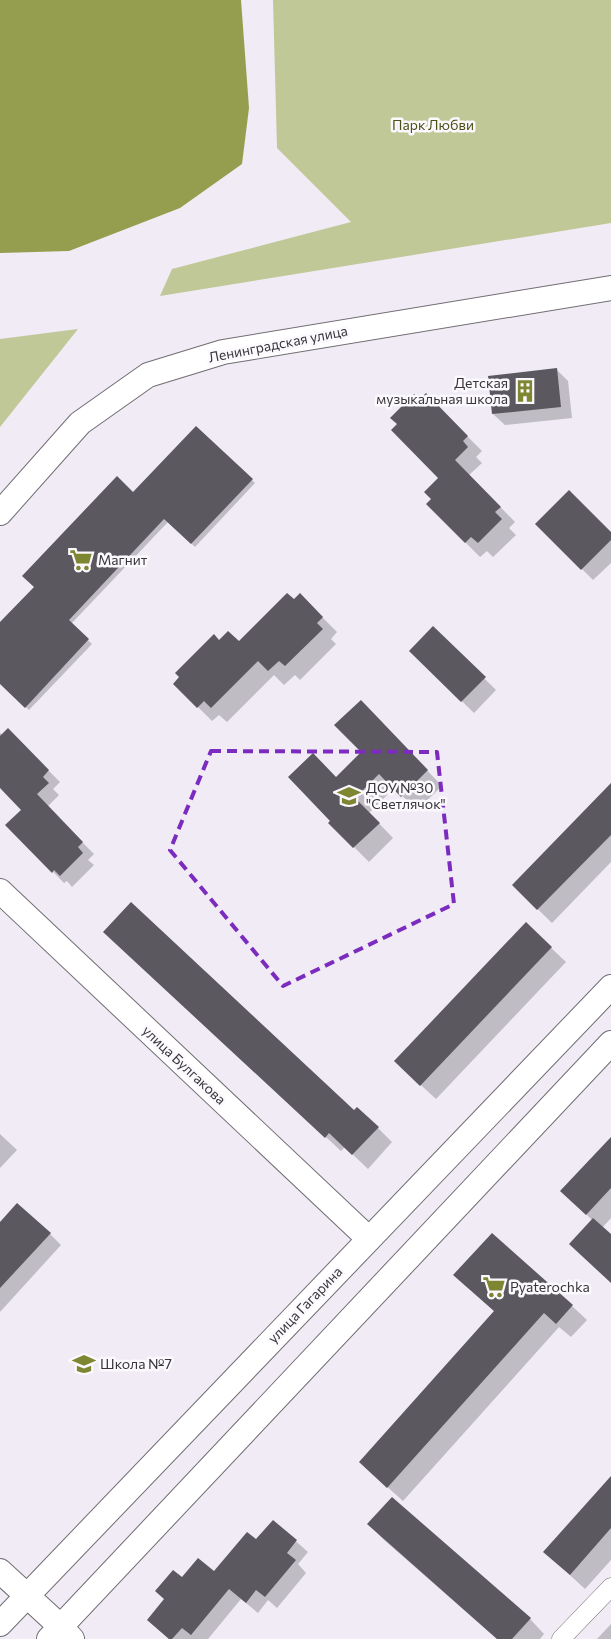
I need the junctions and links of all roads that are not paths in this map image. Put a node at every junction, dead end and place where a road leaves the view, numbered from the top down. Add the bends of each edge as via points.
1 (611, 288) edge
2 (0, 513) edge
3 (0, 891) edge
4 (611, 986) edge
5 (611, 1042) edge
6 (369, 1239) junction
7 (0, 1571) edge
8 (611, 1587) edge
9 (26, 1596) junction
10 (0, 1624) edge
11 (60, 1635) edge
12 (561, 1639) edge

1 - 2 street, Ленинградская улица via 223,352 148,375 80,423
3 - 6 street, улица Булгакова
4 - 6 street, улица Гагарина
5 - 11 street
6 - 9 street, улица Гагарина
7 - 9 street
8 - 12 street
9 - 10 street, улица Гагарина
9 - 11 street

